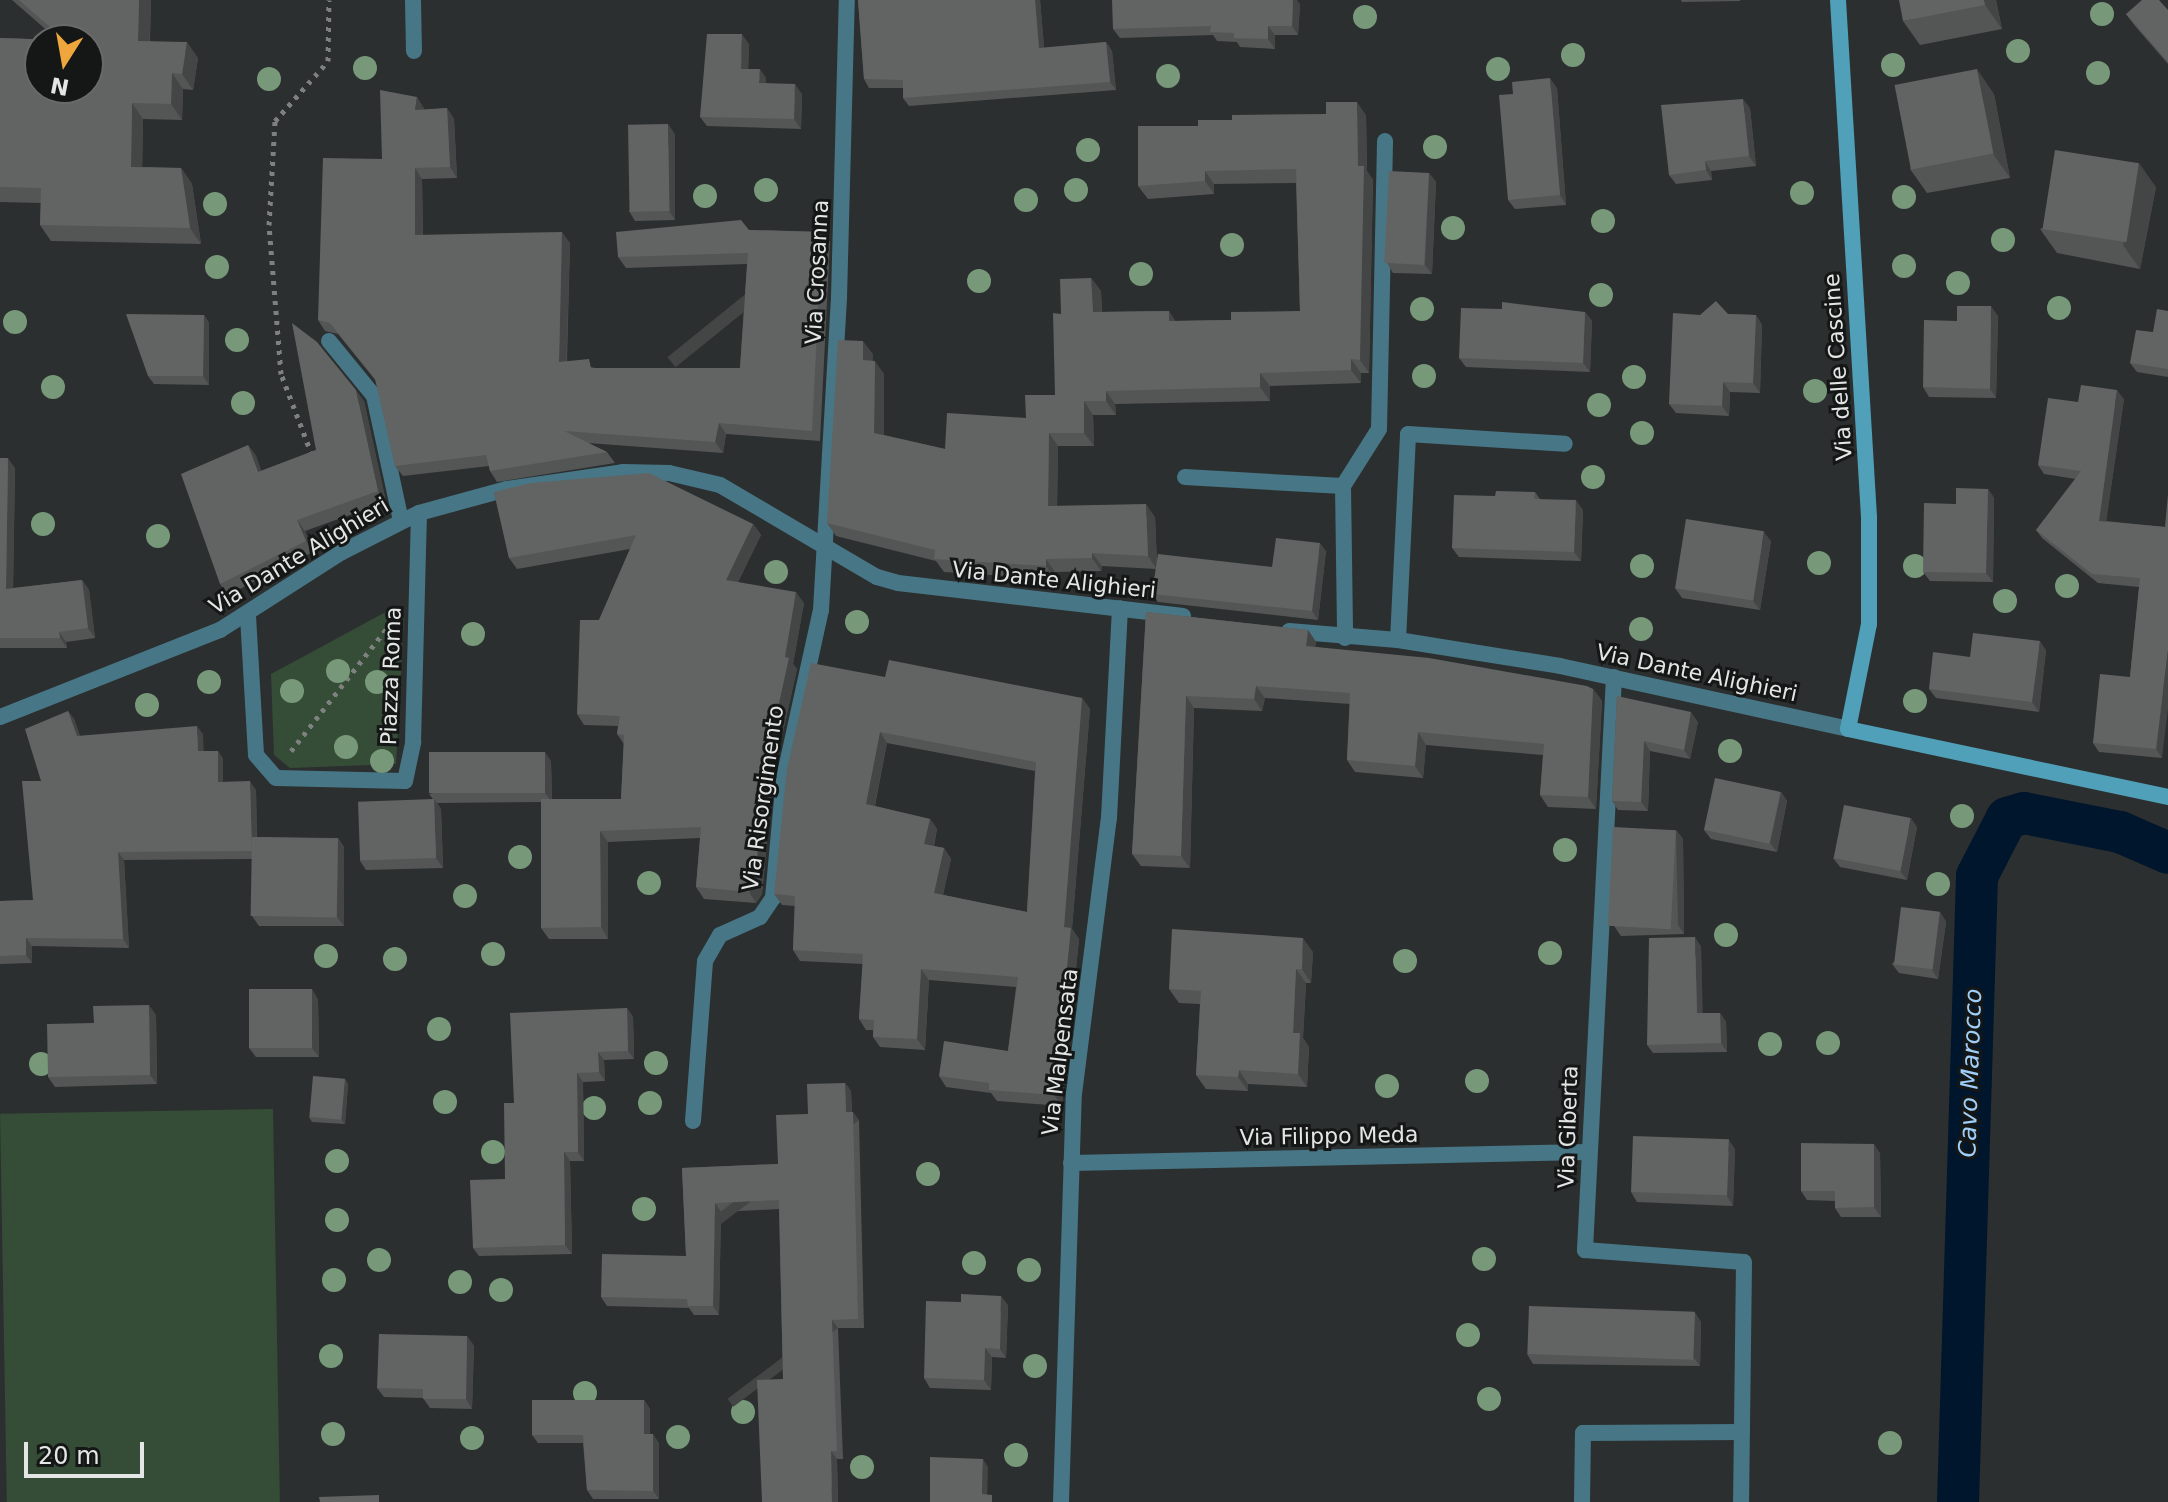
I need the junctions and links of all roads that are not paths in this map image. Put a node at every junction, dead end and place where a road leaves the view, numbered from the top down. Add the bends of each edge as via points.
1 (413, 0) edge
2 (847, 0) edge
3 (1838, 0) edge
4 (414, 51) dead end
5 (1385, 141) dead end
6 (329, 341) edge
7 (1565, 444) dead end
8 (1185, 477) dead end
9 (1343, 486) junction
10 (419, 513) junction
11 (401, 521) junction
12 (823, 545) junction
13 (1120, 608) junction
14 (248, 616) junction
15 (1195, 618) edge
16 (1270, 628) edge
17 (1345, 638) junction
18 (1398, 640) junction
19 (1614, 677) junction
20 (0, 717) edge
21 (1848, 729) junction
22 (2168, 797) edge
23 (693, 1121) dead end
24 (1589, 1152) junction
25 (1071, 1163) junction
26 (1742, 1432) junction
27 (1061, 1502) edge
28 (1582, 1502) edge
29 (1741, 1502) edge

1 - 4 street
2 - 12 street, Via Crosanna via 839,298
3 - 21 street, Via delle Cascine via 1869,517 1869,624
5 - 9 street via 1379,429
6 - 11 street via 374,396
7 - 18 street via 1408,434
8 - 9 street
9 - 17 street
10 - 11 street, Via Dante Alighieri
10 - 12 street, Via Dante Alighieri via 537,483 656,471 720,485
10 - 14 street, Piazza Roma via 413,742 405,781 276,778 256,755
11 - 14 street, Via Dante Alighieri via 342,552
12 - 13 street, Via Dante Alighieri via 877,577 914,586
12 - 23 street, Via Risorgimento via 821,610 784,778 776,885 767,909 720,935 705,961
13 - 15 street, Via Dante Alighieri
13 - 25 street, Via Malpensata via 1109,818 1074,1094
14 - 20 street, Via Dante Alighieri
16 - 17 street, Via Dante Alighieri
17 - 18 street, Via Dante Alighieri
18 - 19 street, Via Dante Alighieri
19 - 21 street, Via Dante Alighieri
19 - 24 street, Via Giberta
21 - 22 street, Via Dante Alighieri
24 - 25 street, Via Filippo Meda
24 - 26 street, Via Giberta via 1585,1250 1744,1262
25 - 27 street, Via Malpensata
26 - 28 street via 1583,1433
26 - 29 street, Via Giberta

